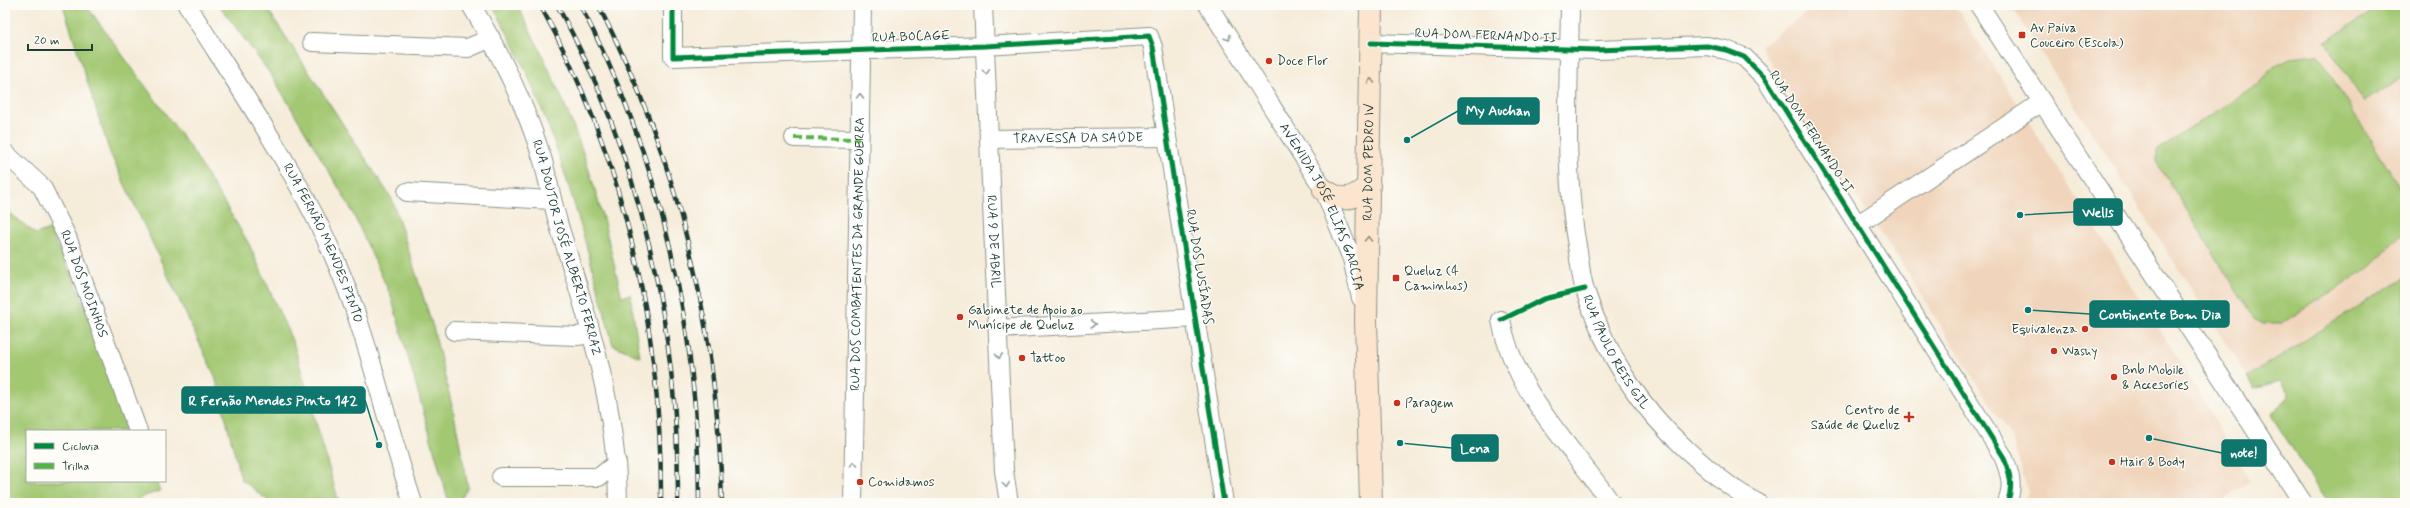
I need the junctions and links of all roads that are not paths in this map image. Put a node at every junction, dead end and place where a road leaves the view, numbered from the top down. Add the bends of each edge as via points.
1 (187, 5) edge
2 (471, 5) edge
3 (673, 5) edge
4 (862, 5) edge
5 (983, 5) edge
6 (1208, 5) edge
7 (1371, 5) edge
8 (1570, 5) edge
9 (1979, 5) edge
10 (1149, 36) joint
11 (491, 38) junction
12 (312, 42) dead end
13 (1371, 43) junction
14 (985, 46) junction
15 (1570, 49) junction
16 (861, 50) junction
17 (2042, 102) junction
18 (1167, 137) junction
19 (794, 138) dead end
20 (859, 139) junction
21 (989, 139) junction
22 (5, 153) edge
23 (1369, 186) junction
24 (1324, 190) junction
25 (407, 192) dead end
26 (551, 200) junction
27 (1857, 225) junction
28 (1196, 318) junction
29 (1366, 320) junction
30 (1501, 320) dead end
31 (998, 329) junction
32 (454, 331) dead end
33 (591, 334) junction
34 (138, 430) edge
35 (617, 463) junction
36 (501, 477) dead end
37 (413, 503) edge
38 (618, 503) edge
39 (853, 503) edge
40 (1009, 503) edge
41 (1224, 503) edge
42 (1371, 503) edge
43 (1611, 503) edge
44 (1758, 503) edge
45 (2007, 503) edge
46 (2303, 503) edge

1 - 37 street, RUA FERNÃO MENDES PINTO via 309,206 337,263 359,319 395,451
2 - 11 street, RUA DOUTOR JOSÉ ALBERTO FERRAZ
3 - 16 street, RUA BOCAGE via 673,57
4 - 16 street, RUA DOS COMBATENTES DA GRANDE GUERRA
5 - 14 street, RUA 9 DE ABRIL
6 -> 24 street, AVENIDA JOSÉ ELIAS GARCIA
7 - 13 street, RUA DOM PEDRO IV
8 - 15 street, RUA PAULO REIS GIL
9 - 17 street
10 - 14 street, RUA BOCAGE
10 - 18 street, RUA DOS LUSÍADAS
11 - 12 street via 468,48
11 - 26 street, RUA DOUTOR JOSÉ ALBERTO FERRAZ via 530,126 543,162
13 - 15 street, RUA DOM FERNANDO II
23 -> 13 street, RUA DOM PEDRO IV
14 - 16 street, RUA BOCAGE
14 -> 21 street, RUA 9 DE ABRIL
15 - 27 street, RUA DOM FERNANDO II via 1707,46 1744,57 1765,78
15 - 44 street, RUA PAULO REIS GIL via 1569,167 1573,225 1585,289 1600,330 1625,380 1661,426 1705,466
20 -> 16 street, RUA DOS COMBATENTES DA GRANDE GUERRA
17 - 27 street
17 - 46 street
18 - 21 street, TRAVESSA DA SAÚDE
18 - 28 street, RUA DOS LUSÍADAS
19 - 20 street
39 -> 20 street, RUA DOS COMBATENTES DA GRANDE GUERRA
21 - 31 street, RUA 9 DE ABRIL
22 - 34 street, RUA DOS MOINHOS via 42,187 67,237
23 - 24 street via 1357,196 1344,199
29 -> 23 street, RUA DOM PEDRO IV
24 - 29 street, AVENIDA JOSÉ ELIAS GARCIA via 1352,259
25 - 26 street
26 - 33 street, RUA DOUTOR JOSÉ ALBERTO FERRAZ
27 - 45 street, RUA DOM FERNANDO II via 2003,456 2010,471 2011,484
31 -> 28 street
28 - 41 street, RUA DOS LUSÍADAS
29 - 42 street, AVENIDA JOSÉ ELIAS GARCIA
30 - 43 street via 1512,357 1531,397
31 -> 40 street, RUA 9 DE ABRIL via 1004,471
32 - 33 street via 577,336
33 - 35 street, RUA DOUTOR JOSÉ ALBERTO FERRAZ via 606,390
35 - 36 street via 599,478
35 - 38 street, RUA DOUTOR JOSÉ ALBERTO FERRAZ

